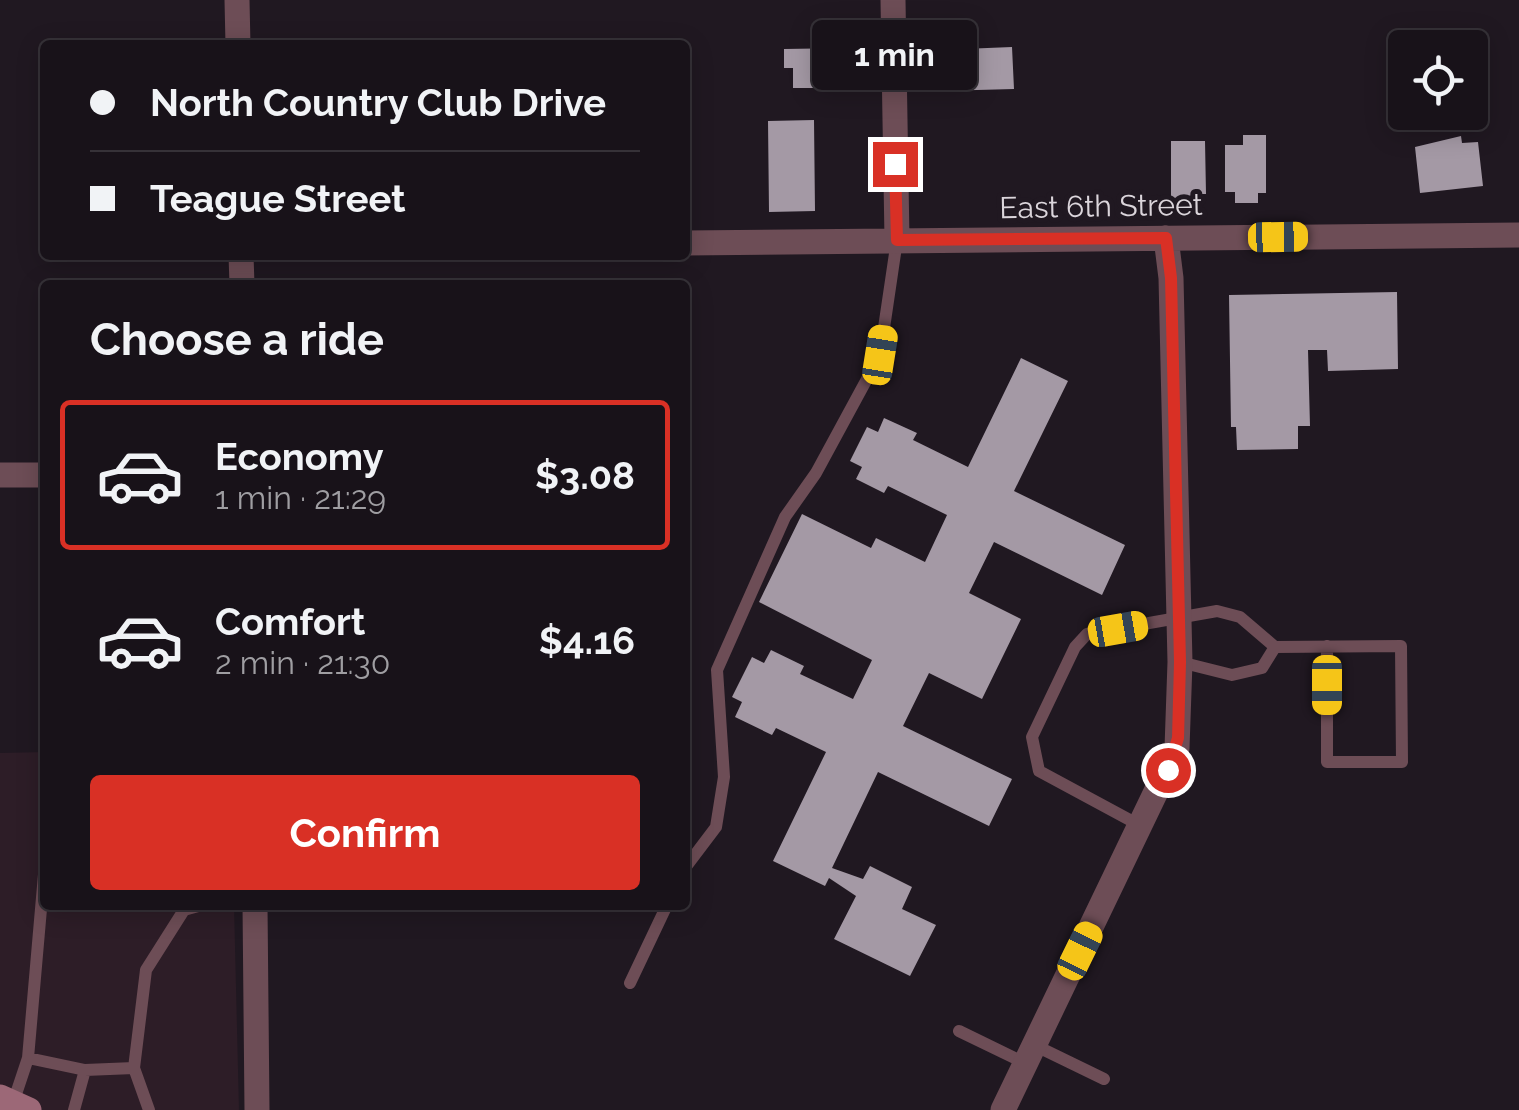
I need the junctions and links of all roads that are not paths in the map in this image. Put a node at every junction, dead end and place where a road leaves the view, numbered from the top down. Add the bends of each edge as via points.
1 (237, 0) edge
2 (893, 0) edge
3 (238, 40) edge
4 (1519, 236) edge
5 (1166, 238) junction
6 (897, 240) junction
7 (690, 243) edge
8 (40, 474) edge
9 (0, 475) edge
10 (1179, 618) junction
11 (1327, 646) junction
12 (1275, 647) junction
13 (1180, 662) junction
14 (1142, 826) junction
15 (690, 861) edge
16 (41, 910) edge
17 (184, 910) edge
18 (255, 910) edge
19 (665, 910) edge
20 (630, 984) dead end
21 (959, 1031) dead end
22 (1030, 1054) junction
23 (28, 1058) junction
24 (134, 1068) junction
25 (85, 1070) junction
26 (1104, 1079) dead end
27 (14, 1103) edge
28 (74, 1110) edge
29 (149, 1110) edge
30 (157, 1110) edge
31 (257, 1110) edge
32 (1002, 1110) edge

1 - 3 street
2 - 6 street
4 - 5 street, East 6th Street
5 - 6 street, East 6th Street
5 - 10 street
6 - 7 street, East 6th Street
6 - 15 lane via 880,355 786,517 718,670 724,777 716,827
8 - 9 street
10 - 12 lane via 1217,611 1240,617
10 - 13 street
10 - 14 lane via 1087,634 1032,737 1040,772
11 - 11 lane via 1401,646 1402,762 1327,762
11 - 12 lane
12 - 13 lane via 1262,668 1232,675
13 - 14 street via 1177,748
14 - 22 street
16 - 23 lane
17 - 24 lane via 146,970
18 - 31 street
19 - 20 lane
21 - 22 lane
22 - 26 lane
22 - 32 street
23 - 25 lane
23 - 27 lane
24 - 25 lane
24 - 29 lane
25 - 28 lane
29 - 30 lane

